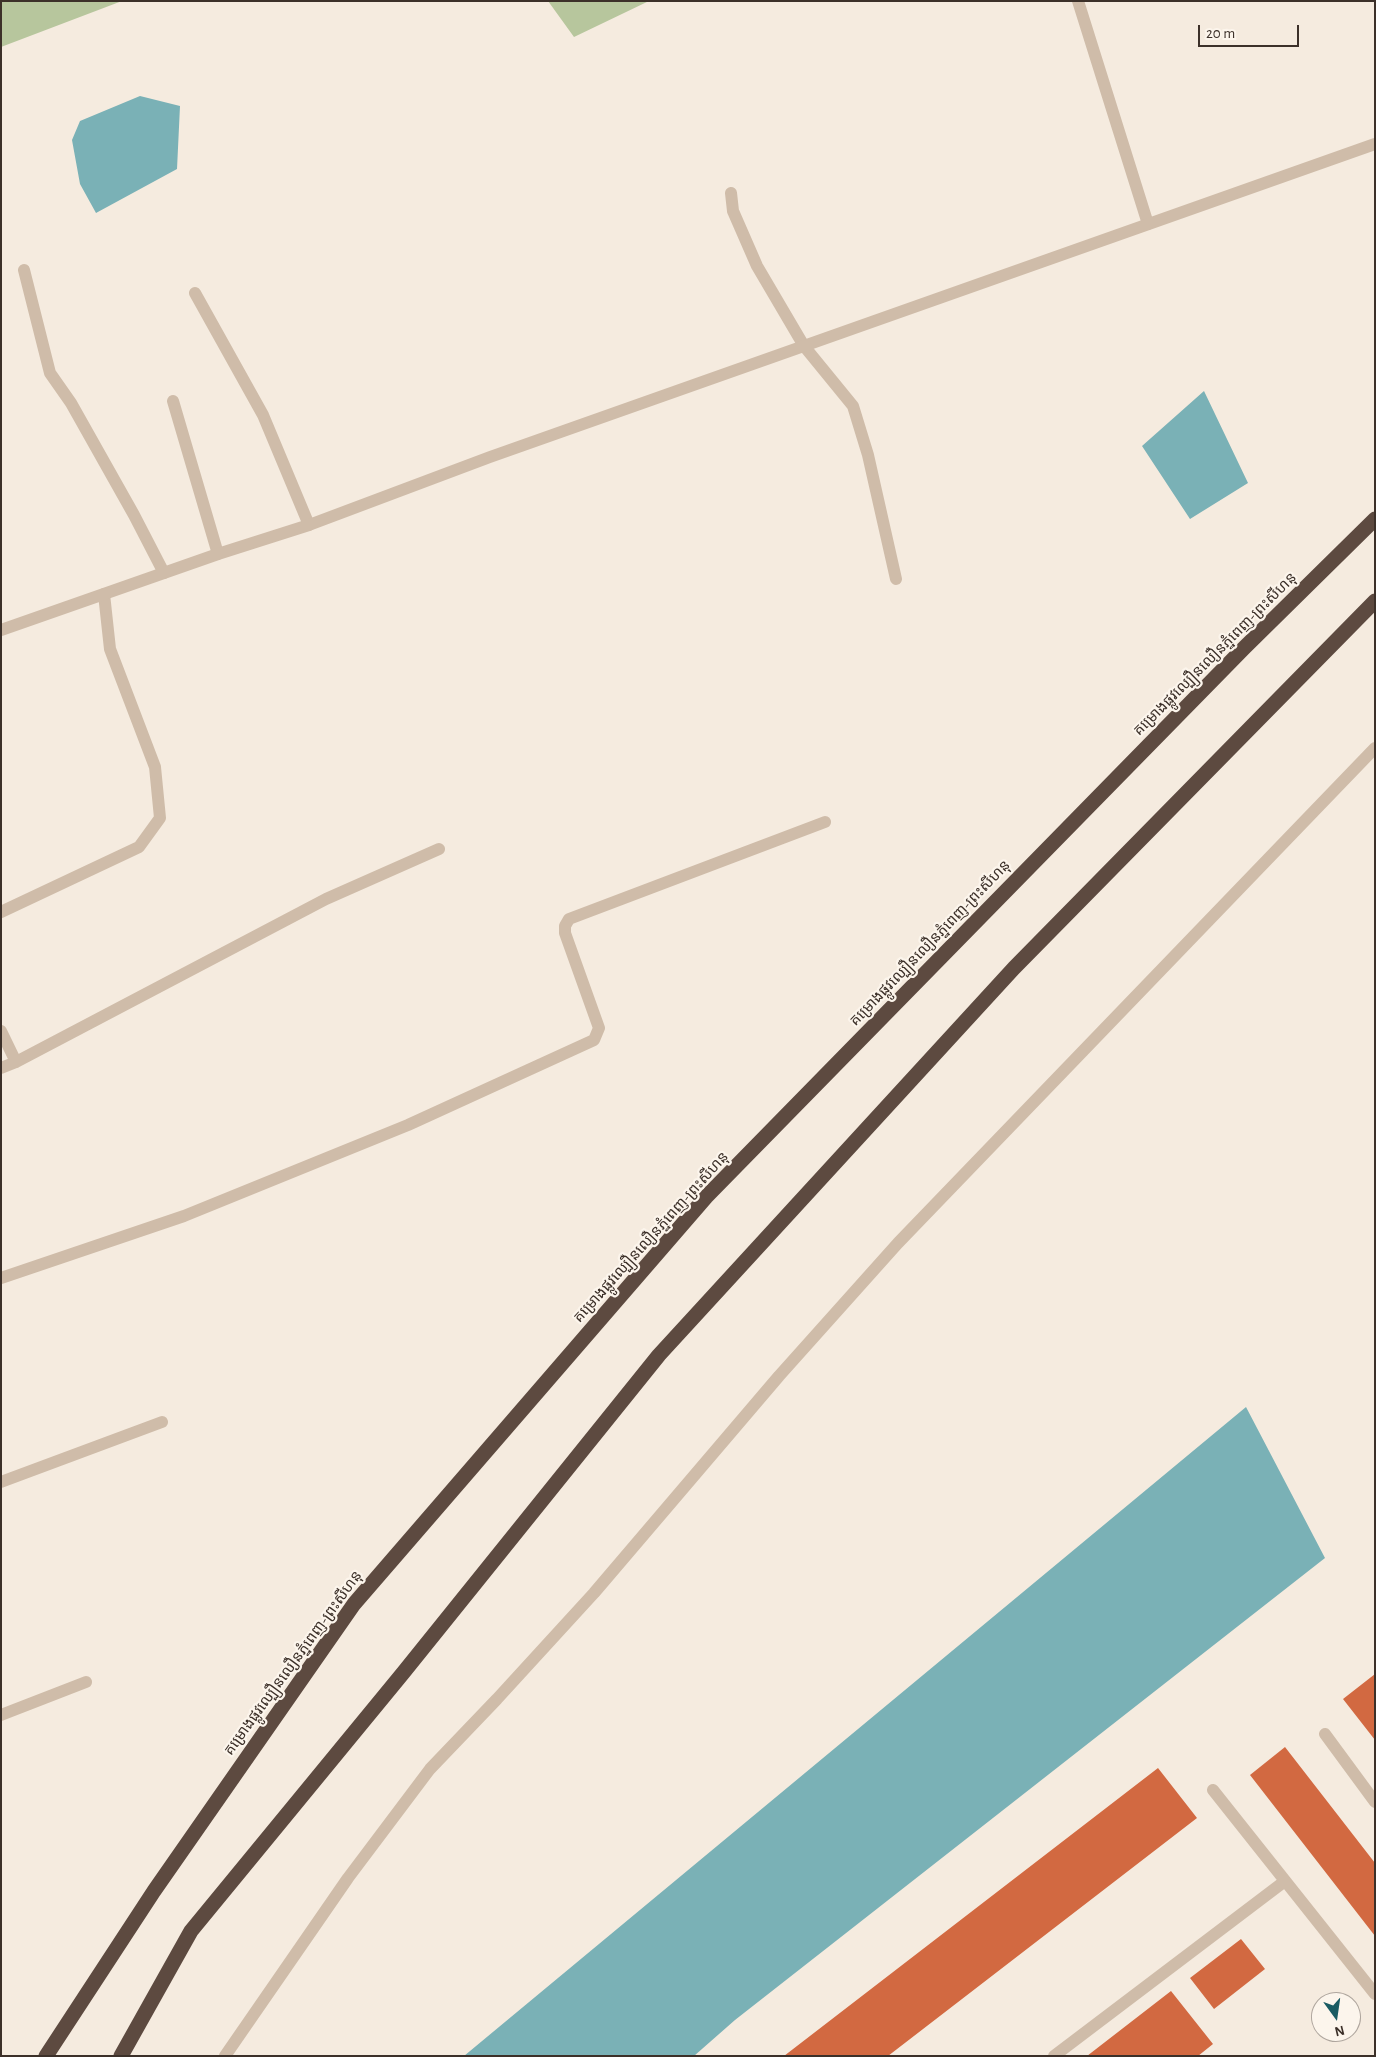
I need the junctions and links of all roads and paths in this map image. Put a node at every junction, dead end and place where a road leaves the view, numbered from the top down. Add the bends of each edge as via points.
1 (1078, 1) edge
2 (1375, 144) edge
3 (730, 193) dead end
4 (1148, 224) junction
5 (24, 270) dead end
6 (195, 293) dead end
7 (804, 346) junction
8 (173, 401) dead end
9 (1375, 519) edge
10 (309, 525) junction
11 (218, 554) junction
12 (164, 573) junction
13 (896, 579) dead end
14 (104, 594) junction
15 (1375, 601) edge
16 (1, 630) edge
17 (1375, 748) edge
18 (825, 822) dead end
19 (439, 849) dead end
20 (1, 912) edge
21 (1, 1031) edge
22 (16, 1062) junction
23 (1, 1068) edge
24 (1, 1278) edge
25 (162, 1422) dead end
26 (1, 1482) edge
27 (86, 1682) dead end
28 (1, 1715) edge
29 (1325, 1734) dead end
30 (1213, 1790) dead end
31 (1375, 1802) edge
32 (1285, 1881) junction
33 (1373, 1990) edge
34 (46, 2056) edge
35 (121, 2056) edge
36 (225, 2056) edge
37 (1054, 2056) edge

1 - 4 street
2 - 4 street
3 - 7 street via 733,211 757,266
4 - 7 street
5 - 12 street via 50,373 71,403
6 - 10 street via 263,415
7 - 10 street
7 - 13 street via 853,406 868,455
8 - 11 street
9 - 34 highway, គម្រោងផ្លូវល្បឿនលឿនភ្នំពេញ-ព្រះសីហនុ via 1244,648 706,1197 386,1566 354,1604 165,1874
10 - 11 street
11 - 12 street
12 - 14 street
14 - 16 street
14 - 20 street via 110,649 155,767 160,818 139,847
15 - 35 highway via 1014,968 659,1355 191,1931
17 - 36 street via 898,1243 779,1376 594,1593 430,1769 348,1878
18 - 24 street via 569,919 565,933 599,1028 594,1040 408,1125 184,1216
19 - 22 street via 326,899
21 - 22 street
22 - 23 street
25 - 26 street
27 - 28 street
29 - 31 street
30 - 32 street
32 - 33 street
32 - 37 street

